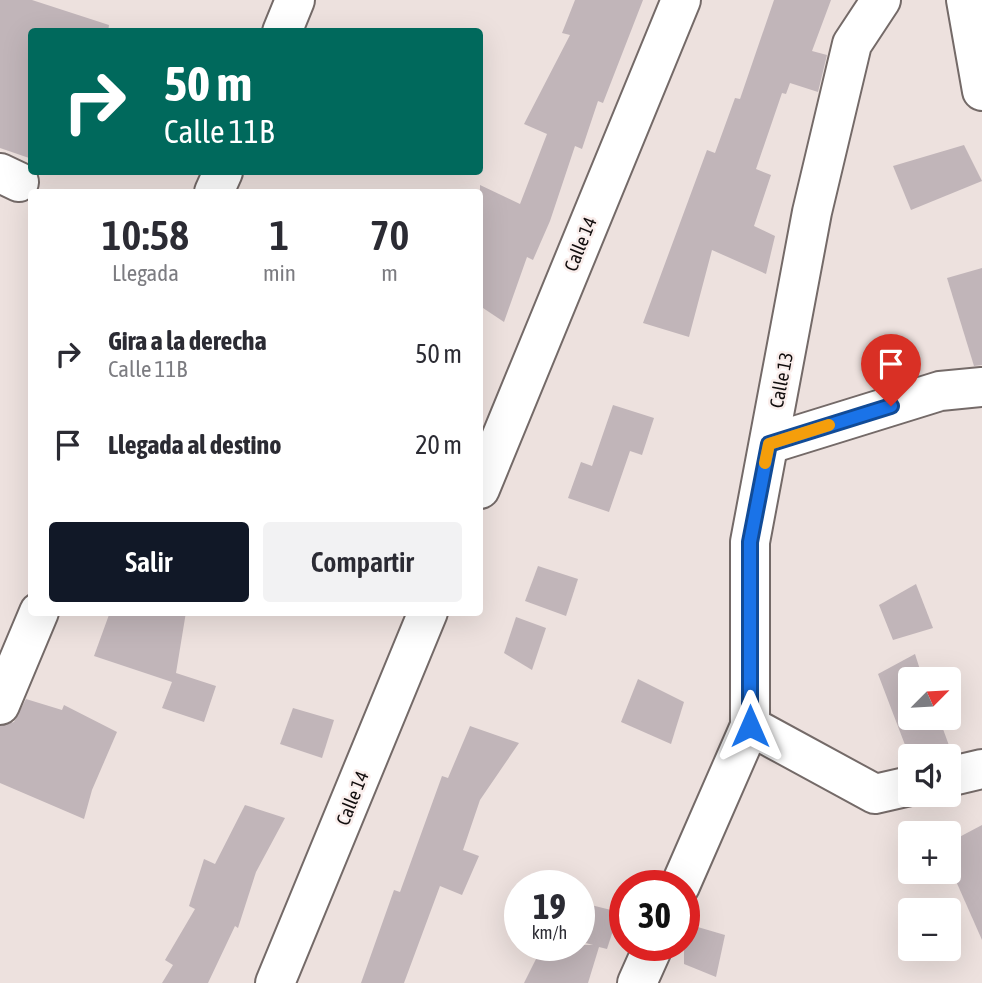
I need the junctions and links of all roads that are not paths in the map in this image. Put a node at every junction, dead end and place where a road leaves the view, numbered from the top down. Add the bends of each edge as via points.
1 (295, 0) edge
2 (681, 0) edge
3 (881, 0) edge
4 (966, 0) edge
5 (284, 28) edge
6 (982, 90) edge
7 (982, 387) edge
8 (769, 444) junction
9 (483, 482) edge
10 (36, 616) edge
11 (426, 616) edge
12 (0, 705) edge
13 (750, 726) junction
14 (982, 769) edge
15 (961, 774) edge
16 (898, 789) edge
17 (687, 870) edge
18 (647, 961) edge
19 (275, 983) edge
20 (637, 983) edge

1 - 5 street
2 - 9 street, Calle 14
3 - 8 street, Calle 13 via 852,44 812,212
4 - 6 street
7 - 8 street via 940,391
8 - 13 street, Calle 13 via 750,542
10 - 12 street
11 - 19 street, Calle 14
13 - 16 street via 875,794
13 - 17 street, Calle 13
14 - 15 street
18 - 20 street

